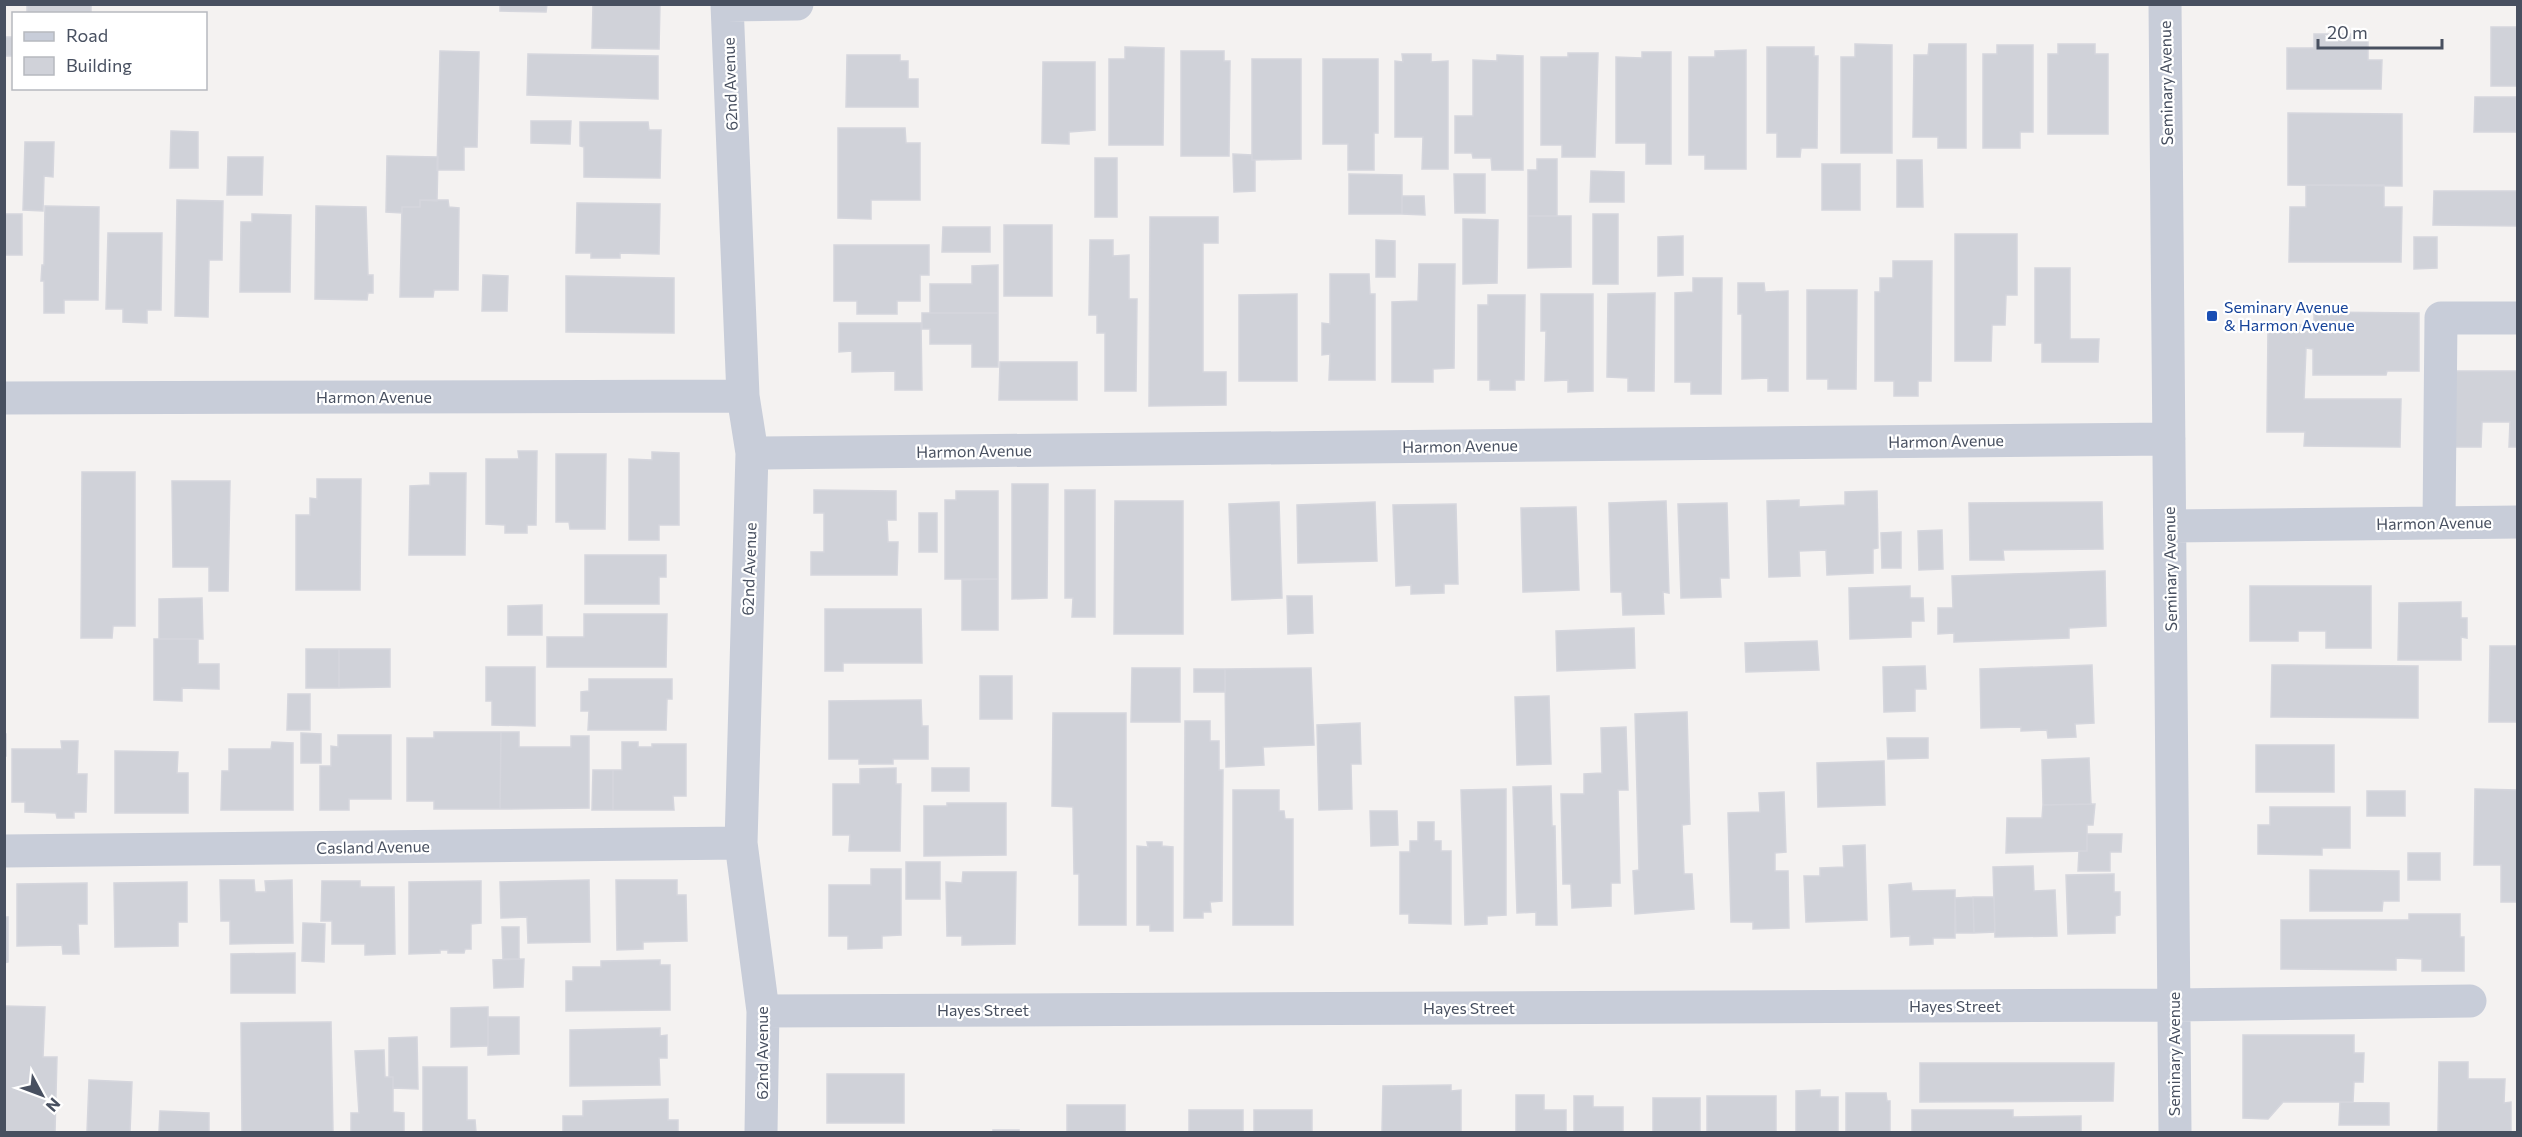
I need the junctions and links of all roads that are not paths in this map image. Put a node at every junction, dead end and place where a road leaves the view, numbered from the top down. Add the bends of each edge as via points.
1 (797, 4) edge
2 (2165, 4) edge
3 (727, 5) edge
4 (2517, 318) edge
5 (743, 396) junction
6 (4, 398) edge
7 (2169, 439) junction
8 (752, 453) junction
9 (2517, 522) edge
10 (2439, 523) junction
11 (2169, 526) junction
12 (741, 843) junction
13 (4, 851) edge
14 (2470, 1001) dead end
15 (2174, 1005) junction
16 (763, 1011) junction
17 (761, 1132) edge
18 (2175, 1132) edge

1 - 3 street
2 - 7 street, Seminary Avenue
3 - 5 street, 62nd Avenue
4 - 10 street via 2441,318
5 - 6 street, Harmon Avenue
5 - 8 street, 62nd Avenue
7 - 8 street, Harmon Avenue
7 - 11 street, Seminary Avenue
8 - 12 street, 62nd Avenue
9 - 10 street, Harmon Avenue
10 - 11 street, Harmon Avenue
11 - 15 street, Seminary Avenue
12 - 13 street, Casland Avenue
12 - 16 street, 62nd Avenue
14 - 15 street, Hayes Street
15 - 16 street, Hayes Street
15 - 18 street, Seminary Avenue
16 - 17 street, 62nd Avenue

